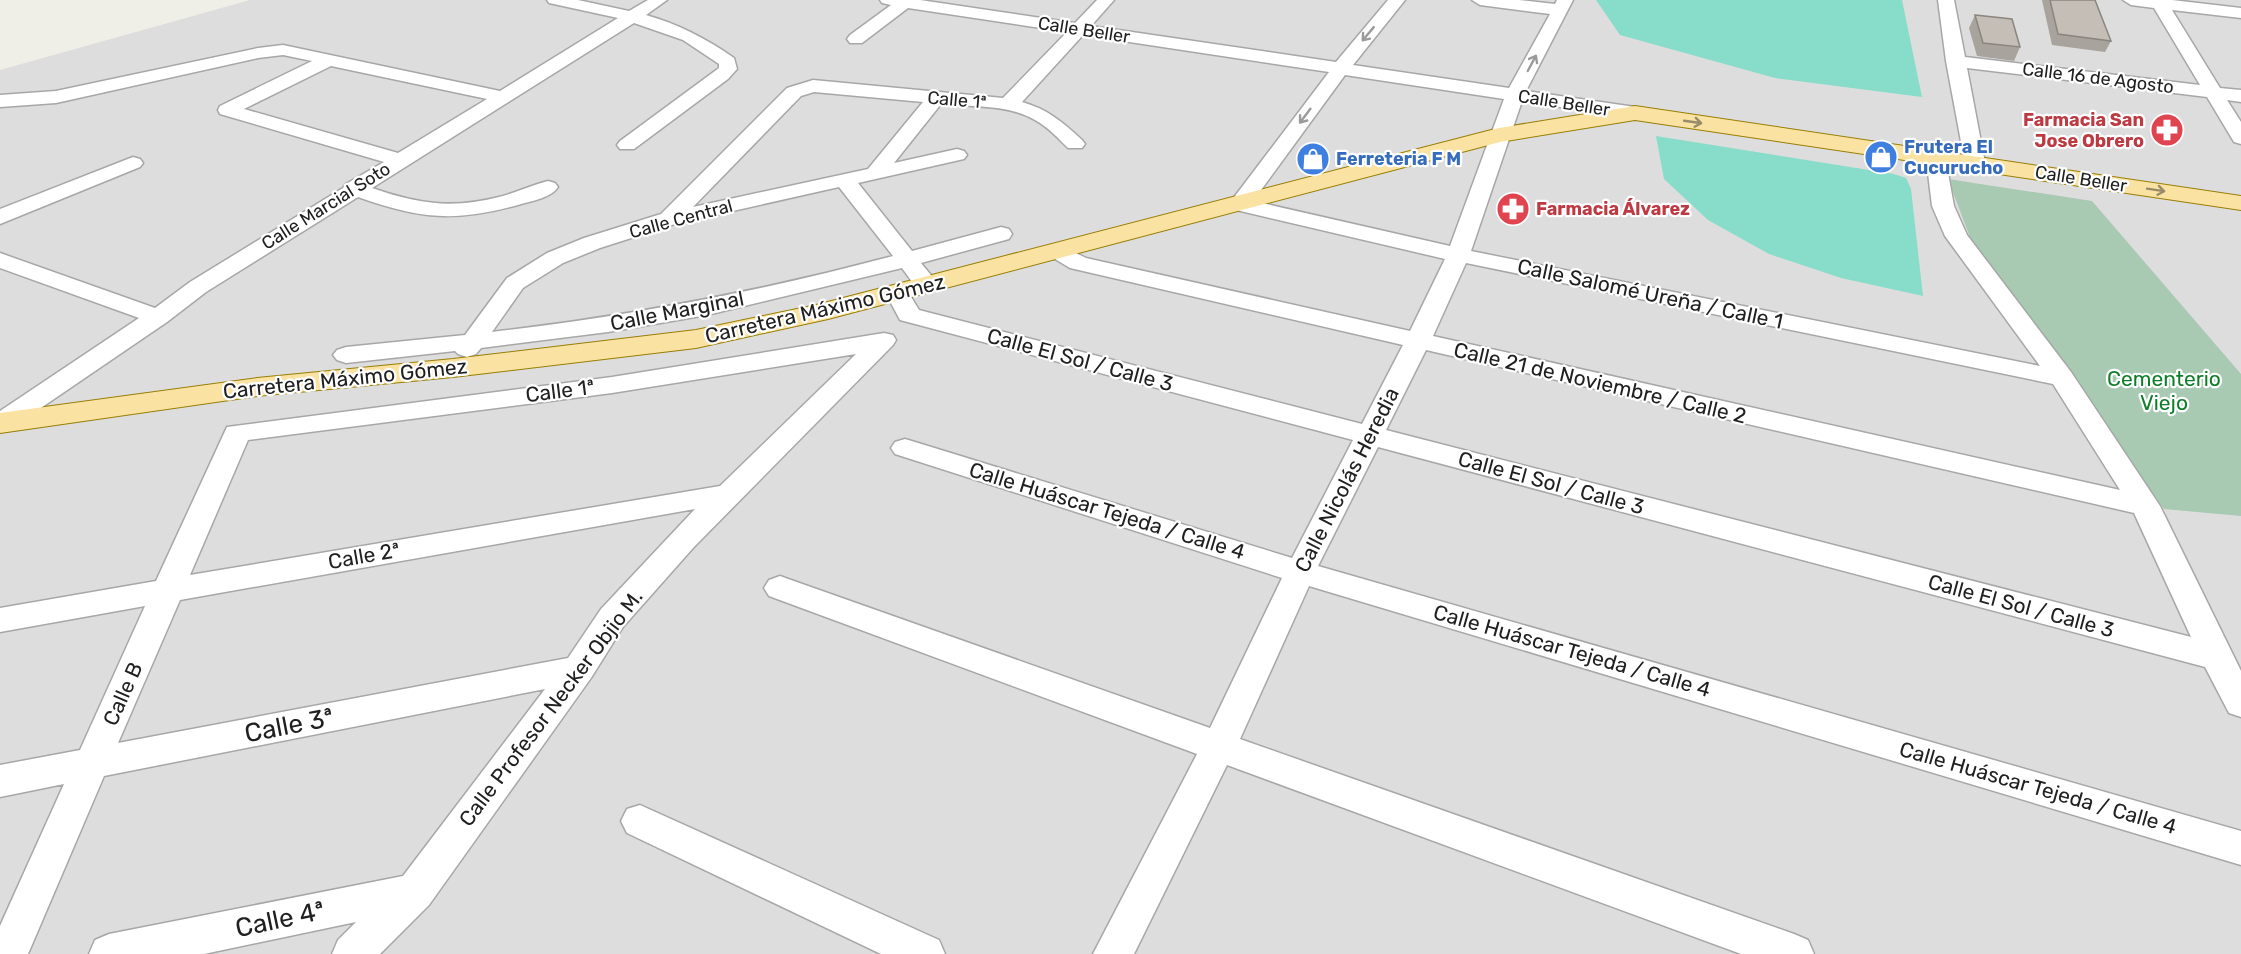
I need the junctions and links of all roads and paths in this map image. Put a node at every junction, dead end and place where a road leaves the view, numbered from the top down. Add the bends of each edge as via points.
1 (555, 0) edge
2 (659, 0) edge
3 (1106, 0) edge
4 (1397, 0) edge
5 (1480, 0) edge
6 (1946, 0) edge
7 (2131, 0) edge
8 (900, 1) edge
9 (2159, 2) edge
10 (1563, 5) edge
11 (2241, 14) edge
12 (632, 17) junction
13 (1077, 29) junction
14 (856, 39) dead end
15 (332, 59) junction
16 (1955, 61) junction
17 (1340, 69) junction
18 (2213, 92) junction
19 (1515, 95) junction
20 (2241, 96) edge
21 (503, 97) junction
22 (936, 98) junction
23 (0, 101) edge
24 (1004, 104) junction
25 (1635, 113) junction
26 (1499, 135) junction
27 (2241, 138) edge
28 (1075, 144) dead end
29 (627, 145) dead end
30 (957, 155) dead end
31 (1940, 158) junction
32 (399, 160) junction
33 (133, 163) dead end
34 (1975, 163) junction
35 (876, 172) junction
36 (844, 180) junction
37 (353, 188) junction
38 (548, 188) dead end
39 (2241, 203) edge
40 (1240, 204) junction
41 (0, 217) edge
42 (669, 219) junction
43 (1001, 234) dead end
44 (1058, 251) junction
45 (1458, 255) junction
46 (0, 260) edge
47 (907, 260) junction
48 (927, 285) junction
49 (903, 304) junction
50 (158, 316) junction
51 (474, 339) junction
52 (1418, 341) junction
53 (881, 342) junction
54 (346, 355) dead end
55 (453, 368) junction
56 (2062, 378) junction
57 (0, 423) edge
58 (237, 433) joint
59 (1371, 436) junction
60 (905, 448) dead end
61 (728, 494) junction
62 (2145, 506) junction
63 (1300, 572) junction
64 (780, 588) dead end
65 (169, 591) junction
66 (0, 620) edge
67 (2217, 657) junction
68 (579, 669) junction
69 (2241, 703) edge
70 (1219, 746) junction
71 (94, 762) junction
72 (0, 781) edge
73 (640, 821) dead end
74 (2241, 848) edge
75 (415, 891) junction
76 (8, 954) edge
77 (109, 954) edge
78 (352, 954) edge
79 (925, 954) edge
80 (1113, 954) edge
81 (1794, 954) edge

1 - 12 street
2 - 12 street, Calle Marcial Soto
3 - 13 street
4 -> 17 street
5 - 10 street
6 - 16 street
7 - 9 street
8 - 13 street, Calle Beller
8 - 14 street
9 - 11 street
9 - 18 street
19 -> 10 street, Calle Nicolás Heredia
12 - 21 street, Calle Marcial Soto
12 - 29 street via 657,23 686,37 722,57 728,62 728,69
13 - 17 street, Calle Beller
13 - 24 street via 1013,101
15 - 21 street
15 - 23 street via 271,51 56,97
15 - 32 street via 227,110
16 - 18 street, Calle 16 de Agosto
16 - 34 street
17 - 19 street, Calle Beller
17 -> 40 street
18 - 20 street, Calle 16 de Agosto
18 - 27 street
19 - 25 street, Calle Beller
19 - 26 street, Calle Nicolás Heredia
21 - 32 street, Calle Marcial Soto
22 - 24 street, Calle 1ª
22 - 35 street
22 - 42 street, Calle 1ª via 801,88
24 - 28 street, Calle 1ª via 1043,114
25 - 26 main road, Carretera Máximo Gómez
25 -> 31 main road, Calle Beller
26 - 40 main road, Carretera Máximo Gómez
26 - 45 street, Calle Nicolás Heredia
30 - 35 street, Calle Central
31 - 34 main road, Calle Beller
31 - 56 street via 1943,206 1956,236
32 - 37 street, Calle Marcial Soto
33 - 41 street
34 -> 39 main road, Calle Beller
35 - 36 street, Calle Central
36 - 42 street, Calle Central
36 - 47 street
37 - 38 street via 425,210 495,205
37 - 50 street, Calle Marcial Soto via 198,286
40 - 44 main road, Carretera Máximo Gómez
40 - 45 street, Calle Salomé Ureña / Calle 1
42 - 51 street, Calle Central via 555,258 515,283
43 - 47 street, Calle Marginal
44 - 48 main road, Carretera Máximo Gómez
44 - 52 street, Calle 21 de Noviembre / Calle 2 via 1077,263
45 - 52 street, Calle Nicolás Heredia
45 - 56 street, Calle Salomé Ureña / Calle 1
46 - 50 street
47 - 48 street
47 - 51 street, Calle Marginal via 685,312 608,325
48 - 49 main road, Carretera Máximo Gómez
49 - 53 street, Calle Profesor Necker Objio M.
49 - 55 main road, Carretera Máximo Gómez via 818,313 696,339
49 - 59 street, Calle El Sol / Calle 3
50 - 57 street, Calle Marcial Soto
51 - 54 street, Calle Marginal
51 - 55 street, Calle Central
52 - 59 street, Calle Nicolás Heredia
52 - 62 street, Calle 21 de Noviembre / Calle 2
53 - 58 street, Calle 1ª via 612,385
53 - 61 street, Calle Profesor Necker Objio M.
55 - 57 main road, Carretera Máximo Gómez via 257,387
56 - 62 street
58 - 65 street, Calle B
59 - 63 street, Calle Nicolás Heredia
59 - 67 street, Calle El Sol / Calle 3
60 - 63 street, Calle Huáscar Tejeda / Calle 4
61 - 65 street, Calle 2ª
61 - 68 street, Calle Profesor Necker Objio M. via 612,618
62 - 67 street
63 - 70 street, Calle Nicolás Heredia
63 - 74 street, Calle Huáscar Tejeda / Calle 4
64 - 70 street
65 - 66 street, Calle 2ª
65 - 71 street, Calle B
67 - 69 street
68 - 71 street, Calle 3ª
68 - 75 street, Calle Profesor Necker Objio M.
70 - 80 street, Calle Nicolás Heredia
70 - 81 street
71 - 72 street, Calle 3ª
71 - 76 street, Calle B
73 - 79 street
75 - 77 street, Calle 4ª
75 - 78 street, Calle Profesor Necker Objio M.

